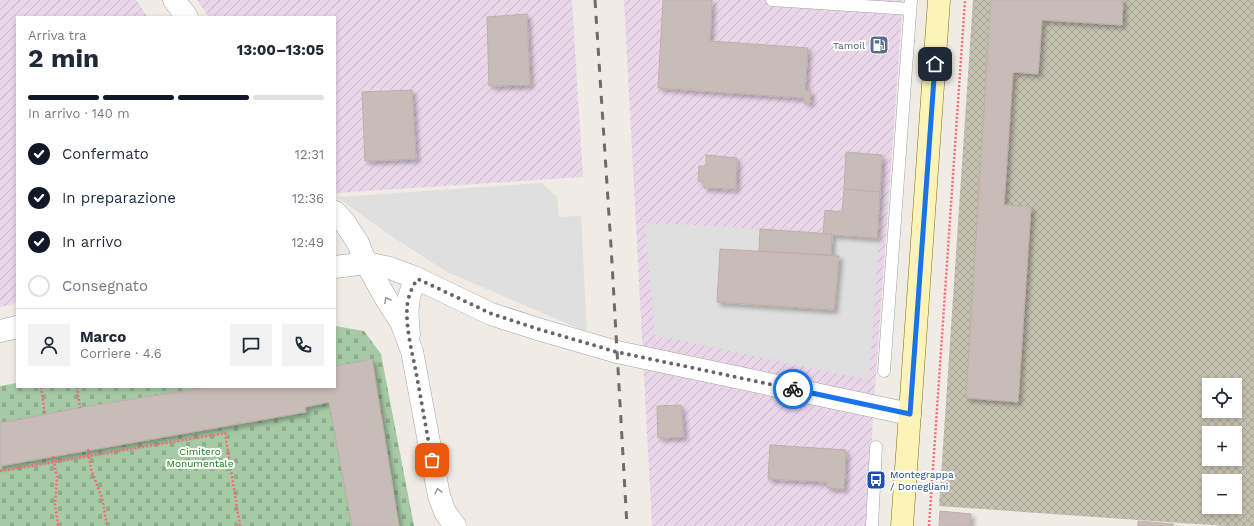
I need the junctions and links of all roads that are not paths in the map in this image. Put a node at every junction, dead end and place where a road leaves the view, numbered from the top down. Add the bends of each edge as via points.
1 (174, 0) edge
2 (772, 0) edge
3 (939, 0) edge
4 (911, 4) edge
5 (186, 16) edge
6 (336, 213) edge
7 (366, 263) junction
8 (336, 266) edge
9 (418, 279) junction
10 (16, 327) edge
11 (0, 331) edge
12 (412, 351) junction
13 (884, 371) dead end
14 (910, 414) junction
15 (876, 447) dead end
16 (455, 526) edge
17 (872, 526) edge
18 (902, 526) edge

1 - 5 street
2 - 4 lane
3 - 14 main road
4 - 13 lane
6 - 7 street via 358,243
7 - 8 street
7 - 9 street via 390,268
12 -> 7 street via 401,322
9 - 12 street via 414,283 407,306
9 - 14 street via 492,314 617,352
10 - 11 street
16 -> 12 street via 445,512 439,496
14 - 18 main road
15 - 17 lane

